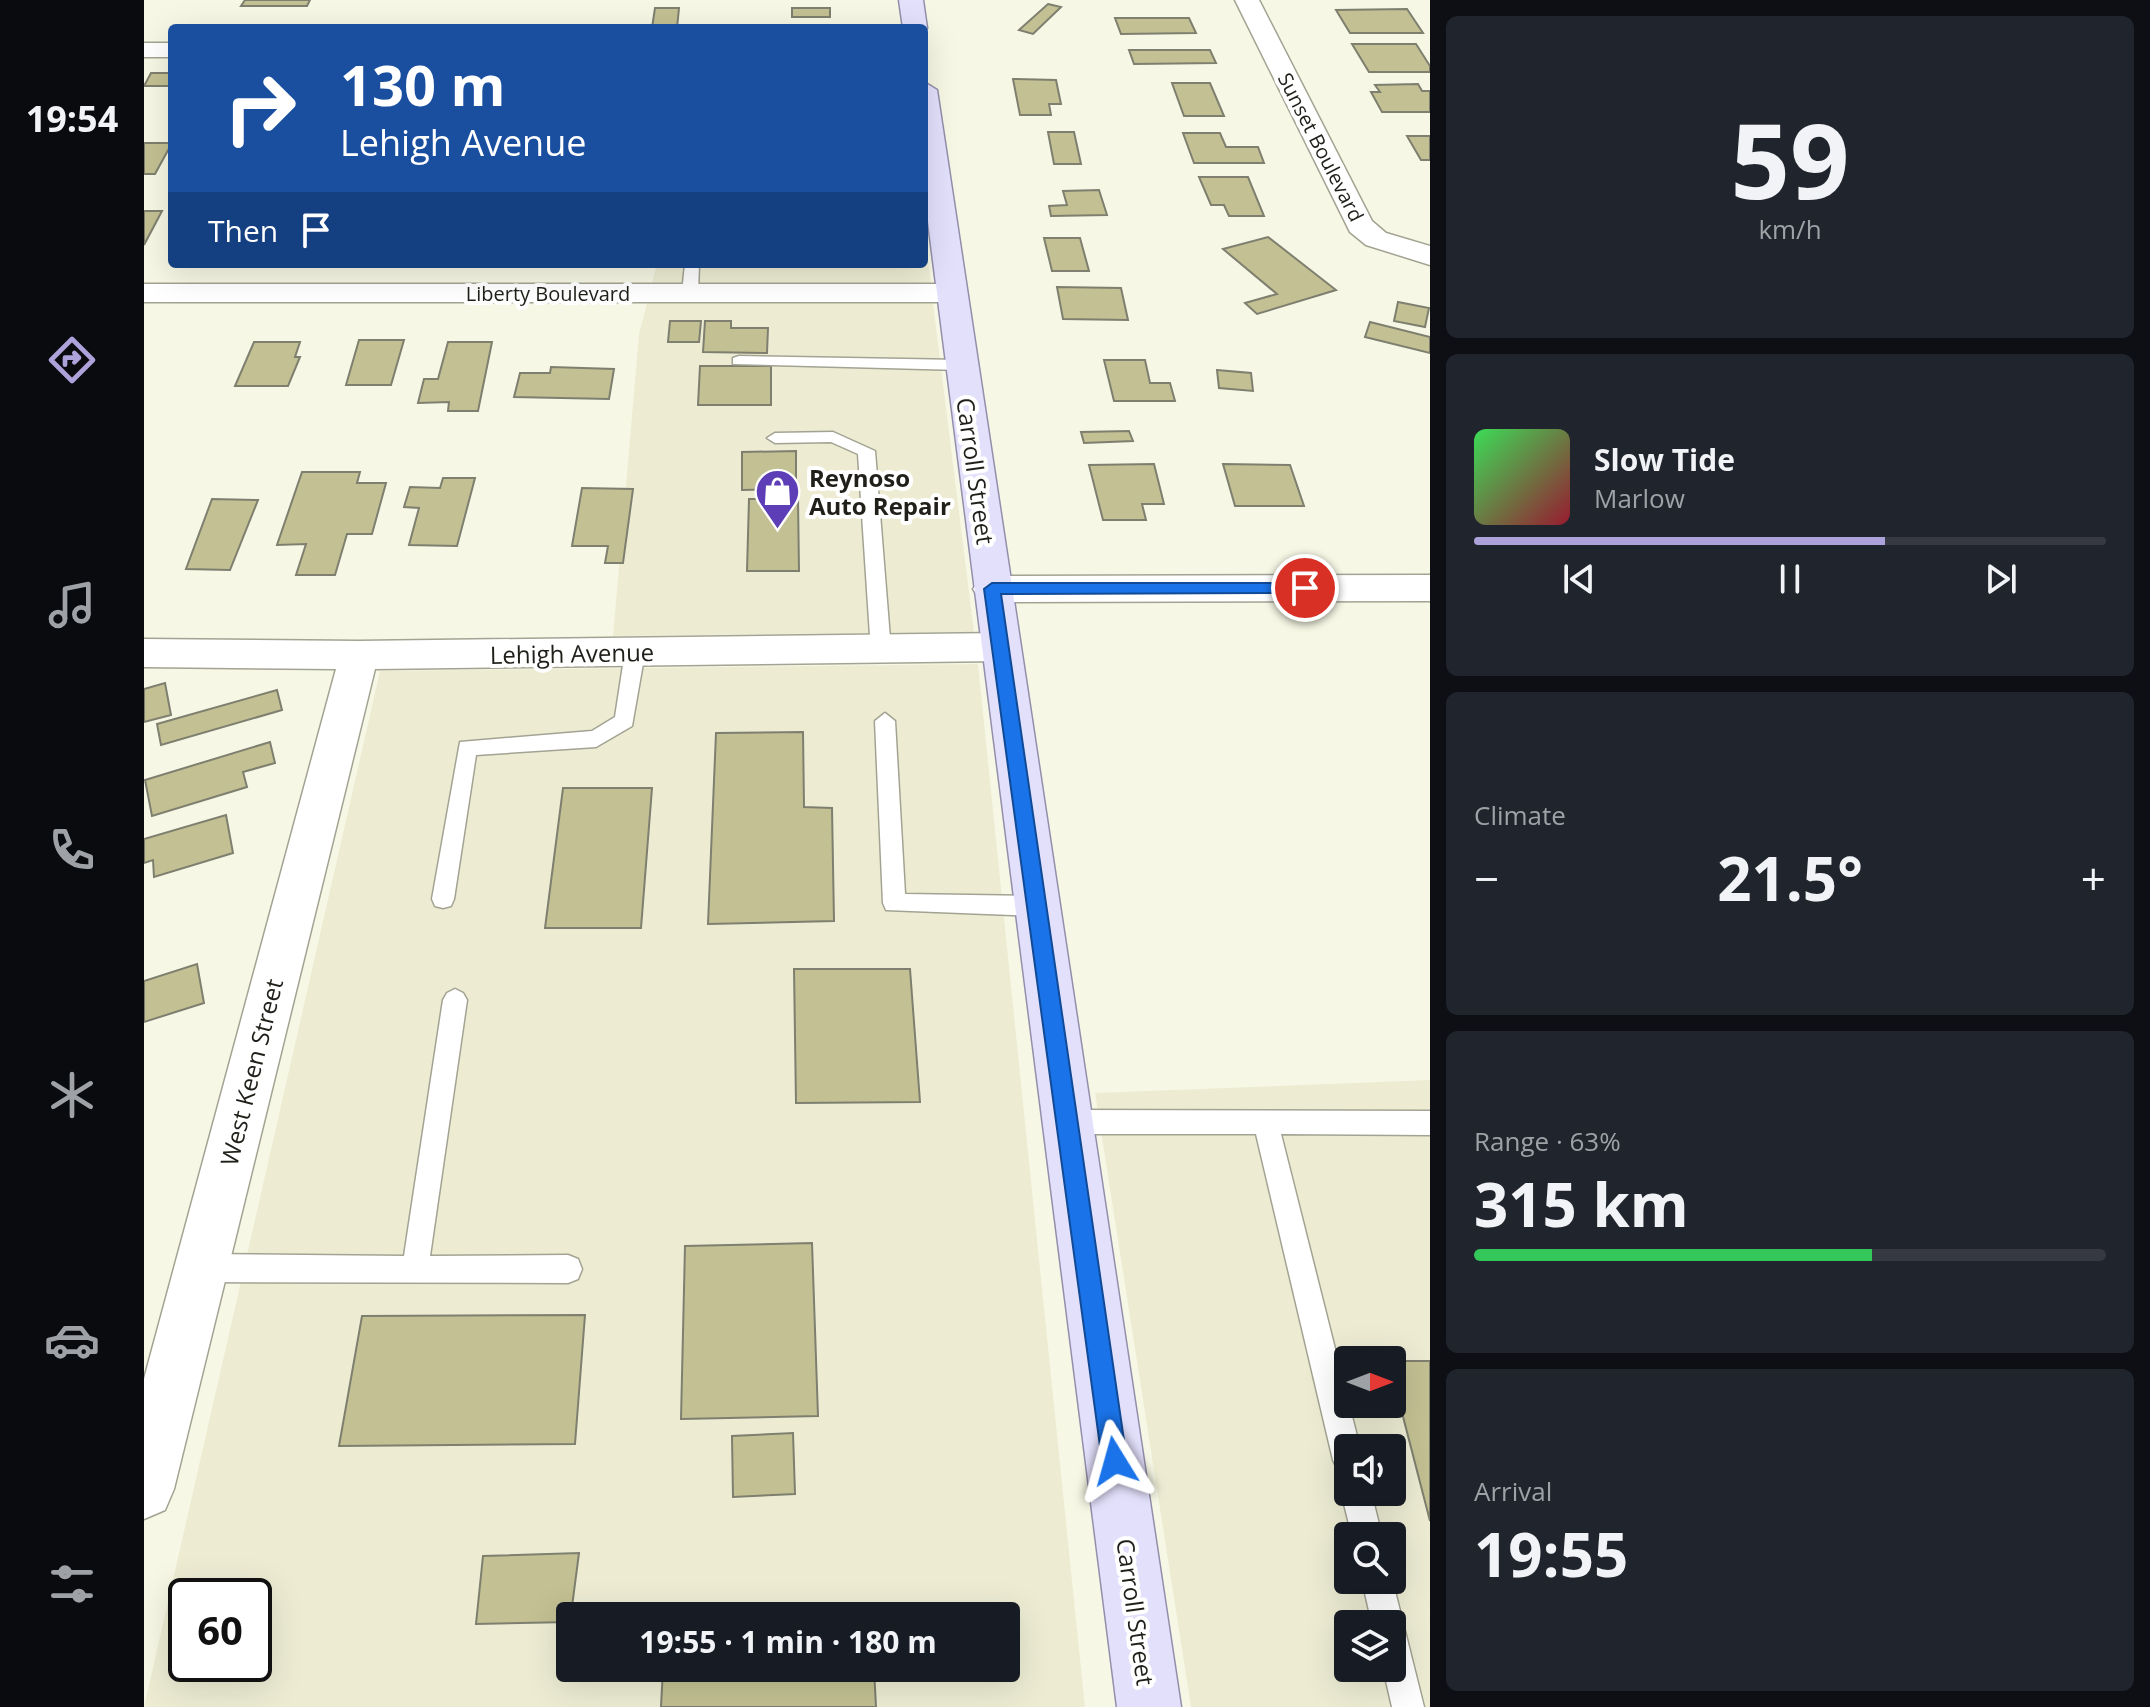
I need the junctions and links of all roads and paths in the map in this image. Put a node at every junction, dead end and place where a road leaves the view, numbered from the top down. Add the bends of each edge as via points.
1 (911, 0) edge
2 (1247, 0) edge
3 (914, 24) edge
4 (144, 50) edge
5 (168, 50) edge
6 (928, 120) edge
7 (1430, 256) edge
8 (691, 278) edge
9 (144, 293) edge
10 (951, 293) junction
11 (739, 361) dead end
12 (961, 365) junction
13 (775, 438) dead end
14 (1430, 588) edge
15 (992, 589) junction
16 (1001, 647) junction
17 (881, 651) junction
18 (635, 652) junction
19 (144, 653) edge
20 (359, 655) junction
21 (885, 721) dead end
22 (443, 899) dead end
23 (1036, 906) junction
24 (455, 1000) dead end
25 (1067, 1122) junction
26 (1266, 1123) junction
27 (1430, 1123) edge
28 (201, 1268) junction
29 (568, 1269) dead end
30 (415, 1270) junction
31 (1342, 1434) edge
32 (144, 1489) edge
33 (1402, 1682) edge
34 (1149, 1707) edge
35 (1408, 1707) edge

1 - 3 main road
2 - 7 street, Sunset Boulevard via 1360,226 1376,239
4 - 5 street
6 - 10 main road, Carroll Street
8 - 9 street, Liberty Boulevard
8 - 10 street, Liberty Boulevard
10 - 12 main road, Carroll Street
11 - 12 lane
12 - 15 main road, Carroll Street
13 - 17 lane via 833,437 866,451
14 - 15 street
15 - 16 main road, Carroll Street
16 - 17 street, Lehigh Avenue
16 - 23 main road, Carroll Street
17 - 18 street, Lehigh Avenue
18 - 20 street, Lehigh Avenue
18 - 22 lane via 625,721 596,739 467,748
19 - 20 street, Lehigh Avenue
20 - 28 street, West Keen Street
21 - 23 lane via 894,903
23 - 25 main road, Carroll Street
24 - 30 lane
25 - 26 lane
25 - 34 main road, Carroll Street
26 - 27 lane
26 - 31 lane
28 - 30 lane
28 - 32 street, West Keen Street
29 - 30 lane
33 - 35 lane

